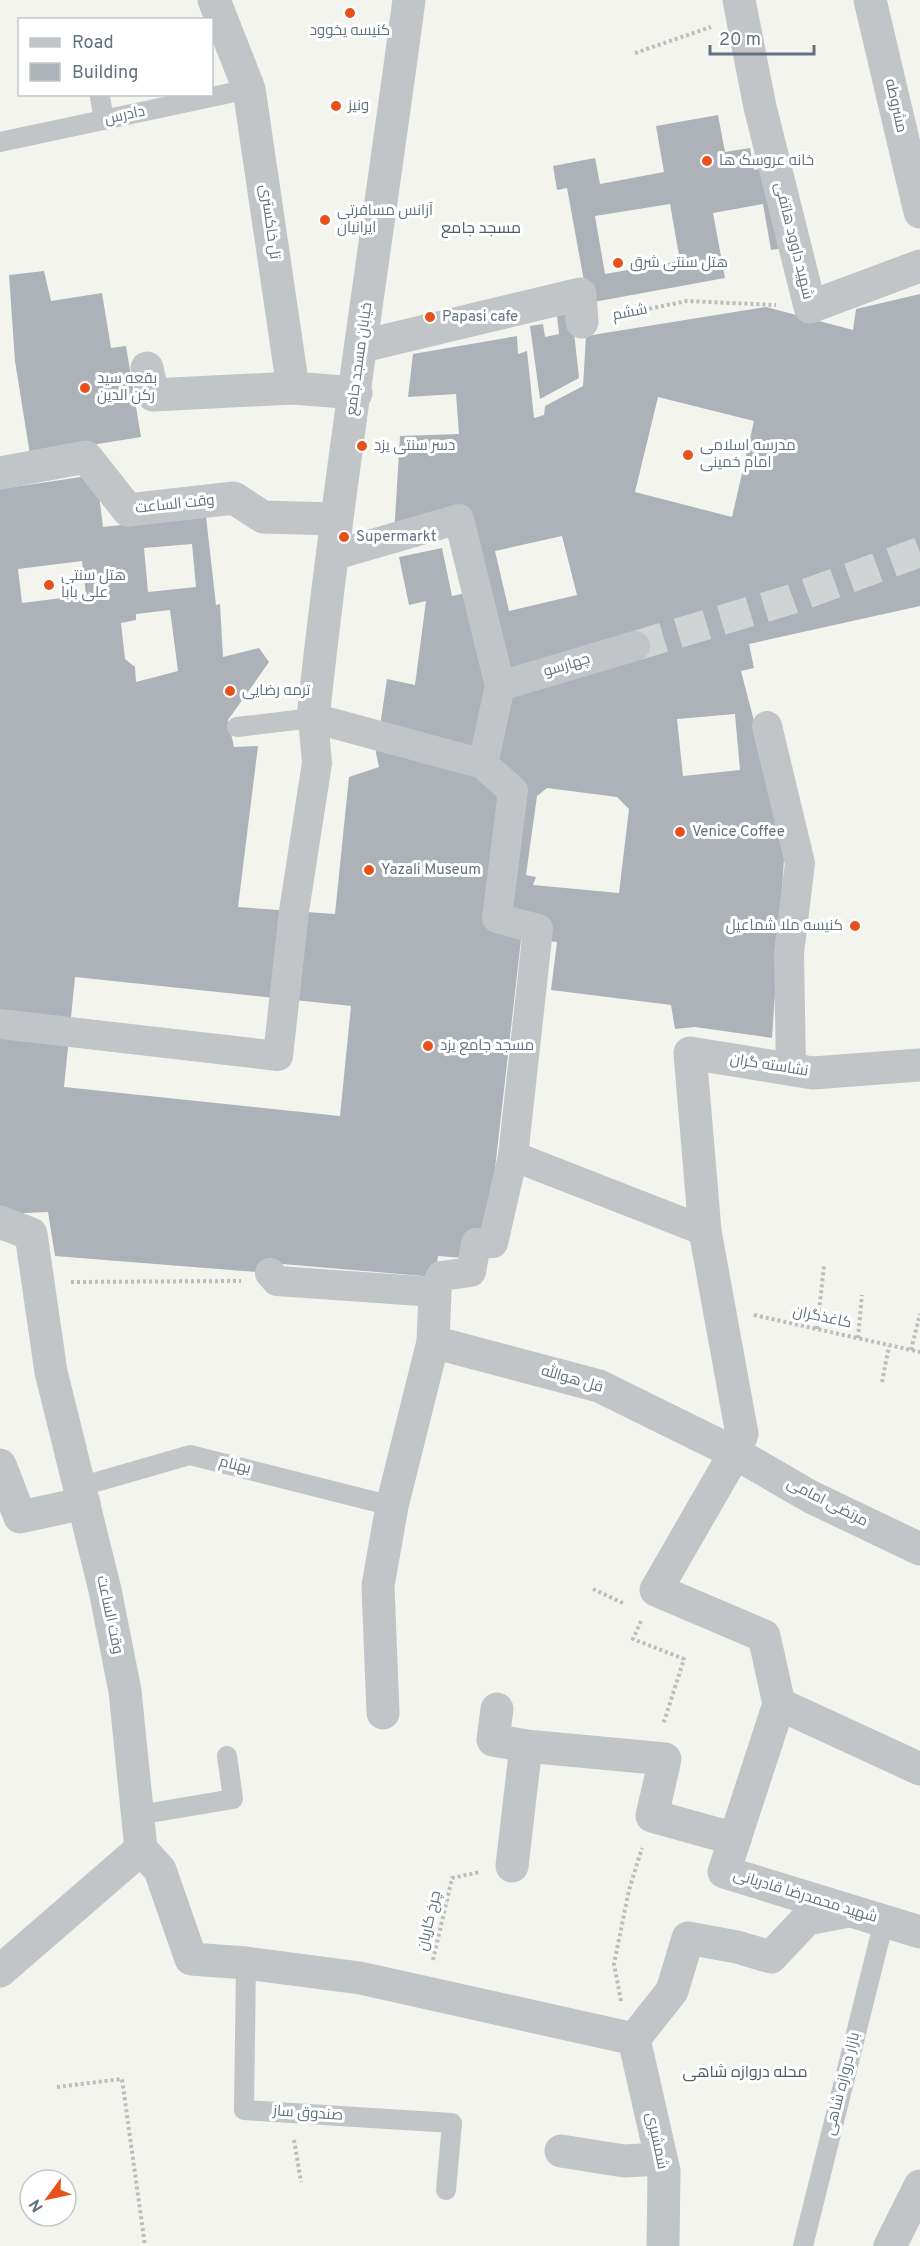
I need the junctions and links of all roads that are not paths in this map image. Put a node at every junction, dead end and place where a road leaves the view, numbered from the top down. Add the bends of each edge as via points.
1 (214, 0) edge
2 (409, 0) edge
3 (870, 0) edge
4 (741, 8) edge
5 (249, 89) junction
6 (100, 97) dead end
7 (104, 120) junction
8 (0, 142) edge
9 (920, 212) edge
10 (920, 266) edge
11 (582, 322) road end
12 (363, 346) junction
13 (147, 368) dead end
14 (293, 388) junction
15 (356, 393) junction
16 (0, 473) edge
17 (335, 519) junction
18 (331, 556) junction
19 (635, 646) tunnel mouth
20 (500, 686) junction
21 (313, 718) junction
22 (767, 726) dead end
23 (237, 727) dead end
24 (483, 764) junction
25 (0, 1024) edge
26 (920, 1065) edge
27 (790, 1069) junction
28 (513, 1156) junction
29 (0, 1222) edge
30 (705, 1232) junction
31 (273, 1277) road end
32 (435, 1292) junction
33 (433, 1342) junction
34 (735, 1453) junction
35 (0, 1465) edge
36 (81, 1495) junction
37 (392, 1506) junction
38 (920, 1549) edge
39 (779, 1704) junction
40 (497, 1710) dead end
41 (383, 1713) dead end
42 (526, 1746) junction
43 (227, 1756) dead end
44 (920, 1769) edge
45 (138, 1815) junction
46 (735, 1839) junction
47 (141, 1849) junction
48 (512, 1866) road end
49 (850, 1911) junction
50 (884, 1921) junction
51 (920, 1932) edge
52 (246, 1963) junction
53 (0, 1971) edge
54 (634, 2038) junction
55 (561, 2151) dead end
56 (661, 2159) junction
57 (920, 2186) edge
58 (446, 2190) dead end
59 (663, 2246) edge
60 (803, 2246) edge
61 (890, 2246) edge

1 - 5 street, تل خاکستری
2 - 12 street, خیابان مسجد جامع
3 - 9 street, مشروطه
4 - 10 street, شهید داوود هاتفی via 760,107 810,307
5 - 7 lane, دادرس
5 - 14 street, تل خاکستری
6 - 7 lane
7 - 8 lane, دادرس
11 - 12 street via 580,294
12 - 15 street, خیابان مسجد جامع
13 - 14 street via 153,395
14 - 15 street
15 - 17 street, خیابان مسجد جامع
16 - 17 street, وقت الساعت via 86,457 128,510 234,498 263,517
17 - 18 street, خیابان مسجد جامع
18 - 20 street via 459,519
18 - 21 street, خیابان مسجد جامع
19 - 20 street, چهارسو
20 - 24 street
21 - 23 lane
21 - 24 street
21 - 25 street via 317,763 294,911 278,1056
22 - 27 street via 800,863 789,953
24 - 28 street via 513,791 497,918 538,929
26 - 27 street, نشاسته گران via 813,1073
27 - 30 street, نشاسته گران via 690,1053
28 - 30 street
28 - 32 street via 493,1243 476,1243 471,1272 441,1276
29 - 36 street, وقت الساعت via 31,1234 51,1372
30 - 34 street via 742,1434
31 - 32 street
32 - 33 street
33 - 34 street, قل هوالله via 599,1386
33 - 37 street
34 - 38 street, مرتضی امامی via 811,1497
34 - 39 street via 650,1601 764,1636
35 - 36 street via 20,1517
36 - 37 lane, بهنام via 190,1455
36 - 45 street, وقت الساعت via 125,1691
37 - 41 street via 378,1586
39 - 44 street
39 - 46 street
40 - 42 street via 493,1740
42 - 46 street via 665,1759 652,1816
42 - 48 street
43 - 45 lane via 233,1798
45 - 47 street, وقت الساعت
46 - 49 street, شهید محمدرضا قادریانی via 724,1872
47 - 52 street via 160,1870 192,1959
47 - 53 street
49 - 50 street, شهید محمدرضا قادریانی
49 - 54 street via 807,1919 771,1957 688,1938 672,1991
50 - 51 street, شهید محمدرضا قادریانی
50 - 60 lane, بازار دروازه شاهی
52 - 54 street via 360,1978
52 - 58 lane, صندوق ساز via 244,2110 452,2123
54 - 56 street, شمشیری
55 - 56 street via 624,2161
56 - 59 street, شمشیری
57 - 61 street

